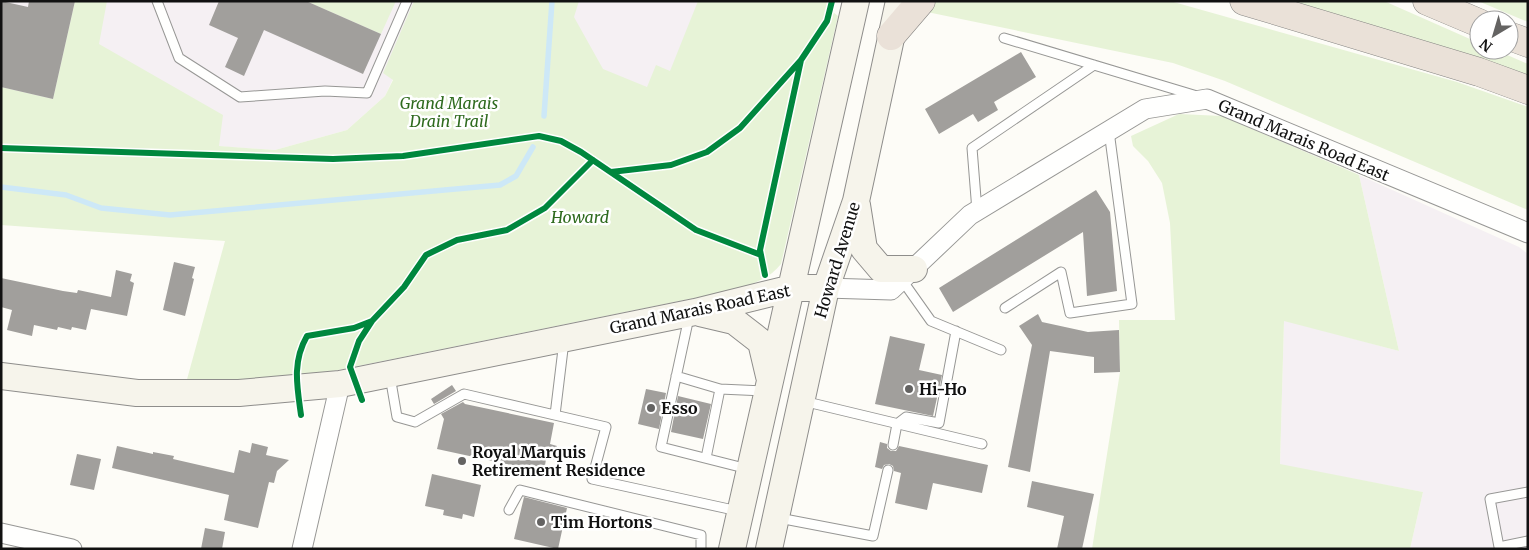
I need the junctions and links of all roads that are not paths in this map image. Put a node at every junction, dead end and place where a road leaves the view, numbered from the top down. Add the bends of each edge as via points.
1 (157, 1) edge
2 (407, 1) edge
3 (856, 1) edge
4 (899, 1) edge
5 (921, 1) edge
6 (1244, 1) edge
7 (1427, 1) edge
8 (1469, 19) edge
9 (891, 36) junction
10 (1004, 38) dead end
11 (1094, 65) junction
12 (1528, 90) edge
13 (1207, 99) junction
14 (1109, 131) junction
15 (856, 201) junction
16 (976, 211) junction
17 (1528, 233) edge
18 (908, 274) junction
19 (792, 288) junction
20 (826, 288) junction
21 (1005, 308) dead end
22 (693, 312) junction
23 (956, 331) junction
24 (564, 338) junction
25 (1001, 350) dead end
26 (390, 374) junction
27 (1, 376) edge
28 (676, 376) junction
29 (340, 384) junction
30 (769, 386) junction
31 (720, 389) junction
32 (801, 401) junction
33 (555, 415) junction
34 (897, 424) junction
35 (982, 444) dead end
36 (893, 445) dead end
37 (706, 458) junction
38 (750, 470) junction
39 (888, 470) dead end
40 (1528, 492) edge
41 (509, 510) dead end
42 (741, 512) junction
43 (776, 518) junction
44 (1, 533) edge
45 (1528, 542) edge
46 (72, 549) edge
47 (302, 549) edge
48 (701, 549) edge
49 (732, 549) edge
50 (768, 549) edge

1 - 2 lane via 179,58 240,98 326,91 367,93
3 - 19 main road, Howard Avenue
4 - 9 main road, Howard Avenue
5 - 9 highway
6 - 12 highway via 1479,72
7 - 8 highway
9 - 15 main road, Howard Avenue
10 - 11 lane
11 - 13 lane
11 - 16 lane via 972,148
13 - 14 street, Grand Marais Road East via 1145,109
13 - 17 street, Grand Marais Road East
14 - 16 street, Grand Marais Road East
14 - 21 lane via 1132,304 1070,313 1061,272
15 - 18 main road via 864,249 882,269
15 - 20 main road, Howard Avenue
16 - 18 street, Grand Marais Road East
18 - 20 street, Grand Marais Road East via 891,290
18 - 23 lane via 931,321
19 - 20 main road, Grand Marais Road East
19 - 22 main road, Grand Marais Road East
19 - 30 main road, Howard Avenue
20 - 32 main road, Howard Avenue
22 - 24 main road, Grand Marais Road East
22 - 28 lane
22 - 30 main road via 734,321 761,342
23 - 25 lane
23 - 34 lane via 939,424 906,417
24 - 26 main road, Grand Marais Road East
24 - 33 lane
26 - 29 main road, Grand Marais Road East
26 - 33 lane via 397,417 415,422 464,394
27 - 29 main road, Grand Marais Road East via 137,393 239,393
28 - 31 lane
28 - 37 lane via 661,447
29 - 47 street
30 - 31 lane
30 - 38 main road, Howard Avenue
31 - 37 lane
32 - 34 lane
32 - 43 main road, Howard Avenue
33 - 42 lane via 606,427 592,479
34 - 35 lane
34 - 36 lane
37 - 38 lane
38 - 42 main road, Howard Avenue
39 - 43 lane via 873,536
40 - 45 lane via 1490,499 1498,547
41 - 48 lane via 520,490 702,535
42 - 49 main road, Howard Avenue
43 - 50 main road, Howard Avenue
44 - 46 street

